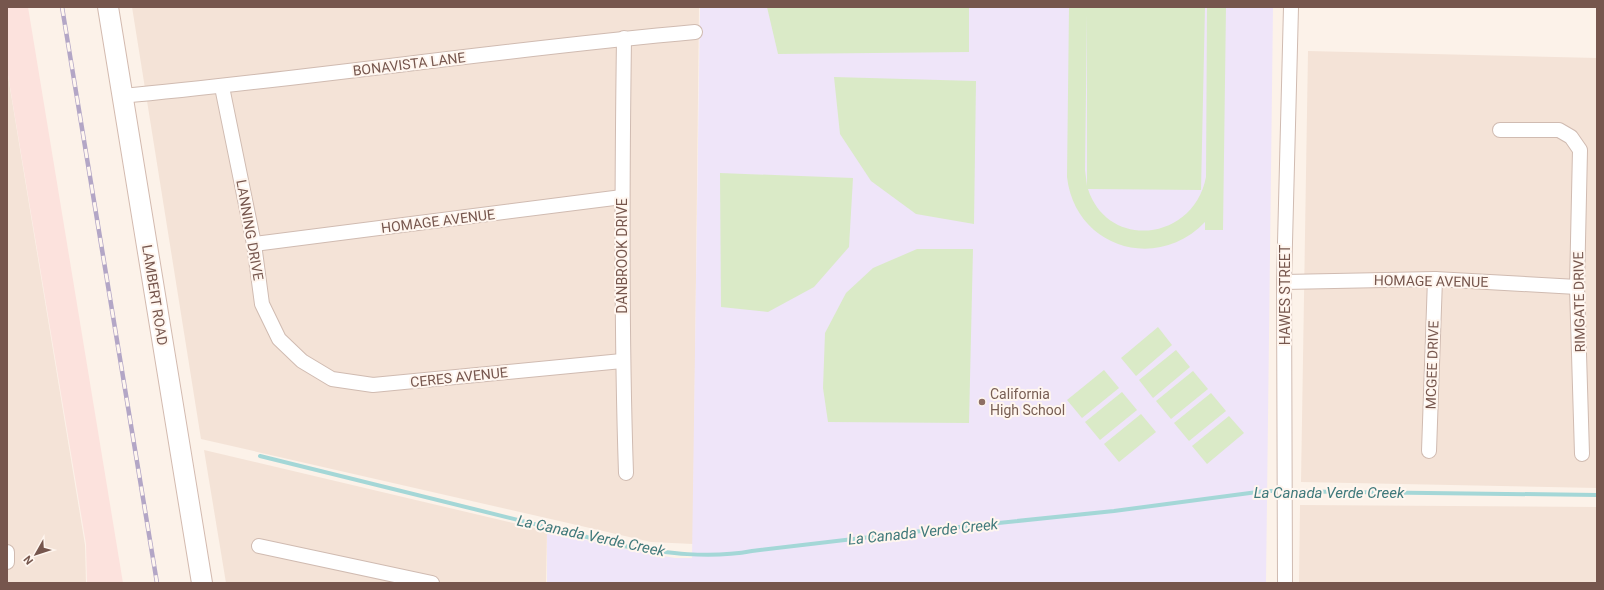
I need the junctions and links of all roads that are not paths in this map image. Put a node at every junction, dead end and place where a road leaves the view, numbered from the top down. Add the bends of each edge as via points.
1 (108, 7) edge
2 (1291, 7) edge
3 (695, 32) dead end
4 (624, 38) junction
5 (222, 87) junction
6 (122, 96) junction
7 (1500, 130) dead end
8 (622, 197) junction
9 (254, 244) junction
10 (1435, 279) junction
11 (1284, 282) junction
12 (1577, 286) junction
13 (302, 361) joint
14 (622, 361) junction
15 (1429, 451) dead end
16 (1582, 454) dead end
17 (626, 473) dead end
18 (259, 546) dead end
19 (7, 552) edge
20 (7, 562) edge
21 (202, 583) edge
22 (432, 583) edge
23 (1286, 583) edge

1 - 6 main road, LAMBERT ROAD
2 - 11 street, HAWES STREET
3 - 4 street, BONAVISTA LANE
4 - 5 street, BONAVISTA LANE
4 - 8 street, DANBROOK DRIVE
5 - 6 street, BONAVISTA LANE
5 - 9 street, LANNING DRIVE
6 - 21 main road, LAMBERT ROAD
7 - 12 street, RIMGATE DRIVE via 1559,130 1570,137 1580,150
8 - 9 street, HOMAGE AVENUE
8 - 14 street, DANBROOK DRIVE
9 - 13 street, LANNING DRIVE via 262,304 279,339
10 - 11 street, HOMAGE AVENUE
10 - 12 street, HOMAGE AVENUE
10 - 15 street, MCGEE DRIVE
11 - 23 street, HAWES STREET
12 - 16 street, RIMGATE DRIVE
13 - 14 street, CERES AVENUE via 332,379 372,385
14 - 17 street, DANBROOK DRIVE
18 - 22 street
19 - 20 street

